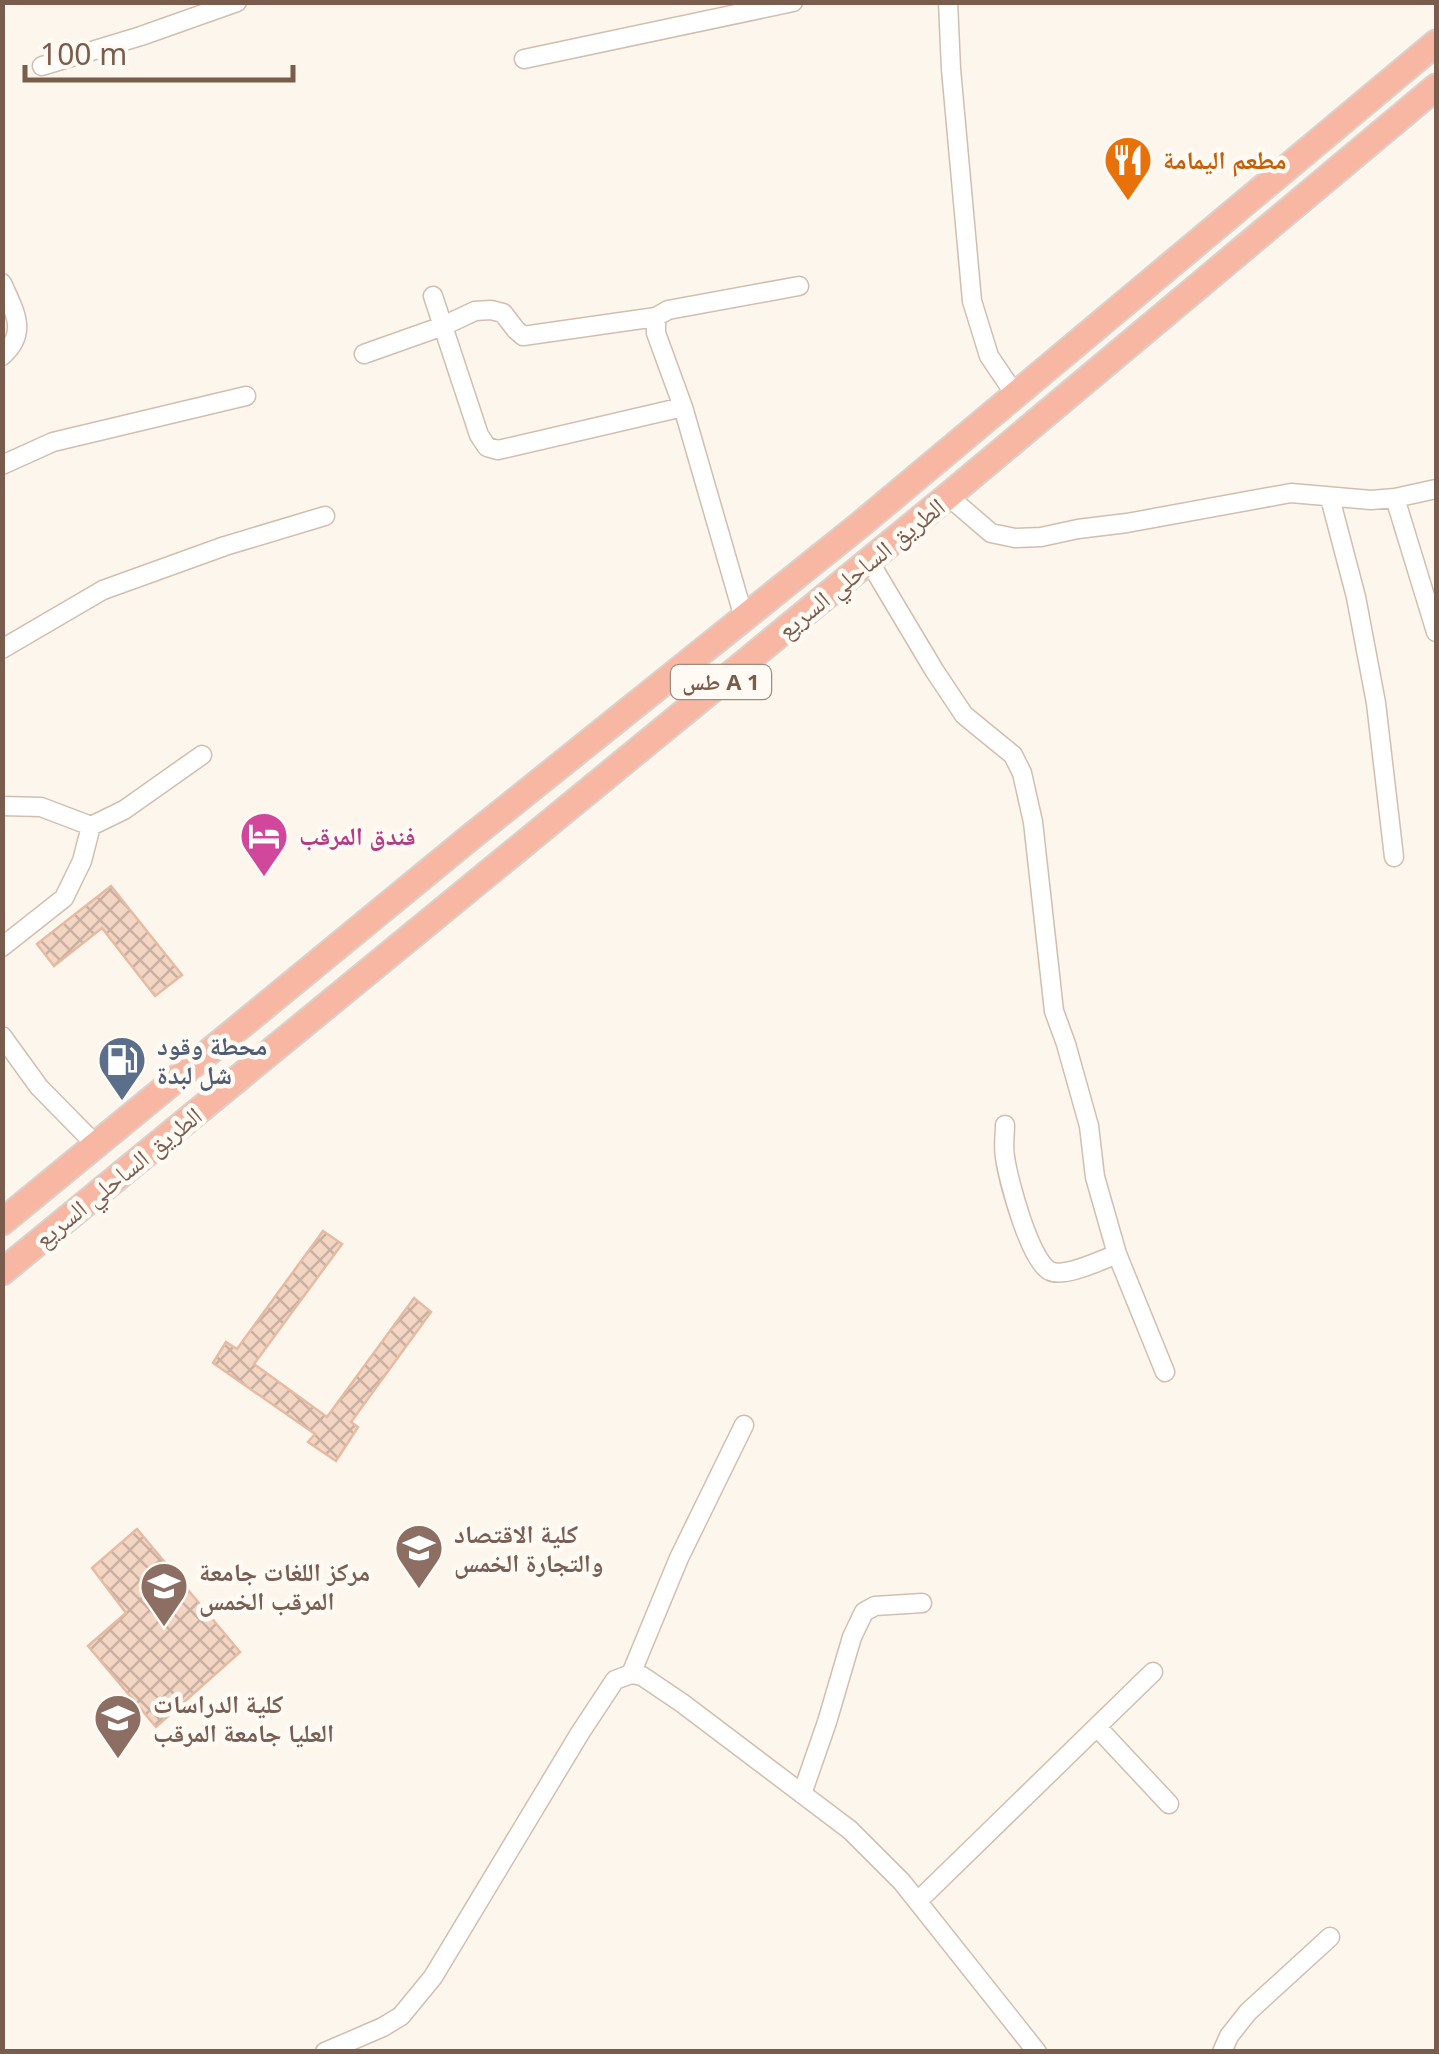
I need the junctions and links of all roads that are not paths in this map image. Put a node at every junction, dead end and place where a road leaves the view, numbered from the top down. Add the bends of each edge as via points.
1 (237, 2) edge
2 (792, 2) edge
3 (948, 2) edge
4 (1436, 43) edge
5 (524, 59) dead end
6 (42, 66) dead end
7 (1436, 88) edge
8 (2, 283) edge
9 (799, 286) dead end
10 (434, 296) dead end
11 (656, 317) junction
12 (443, 326) junction
13 (364, 354) dead end
14 (2, 356) edge
15 (246, 396) dead end
16 (1016, 396) junction
17 (683, 408) junction
18 (2, 465) edge
19 (1436, 488) edge
20 (948, 496) junction
21 (1330, 498) junction
22 (1395, 498) junction
23 (325, 516) dead end
24 (869, 561) junction
25 (744, 618) junction
26 (1436, 632) edge
27 (2, 648) edge
28 (202, 755) dead end
29 (2, 806) edge
30 (91, 826) junction
31 (1394, 858) dead end
32 (2, 947) edge
33 (2, 1036) edge
34 (1006, 1125) dead end
35 (95, 1144) junction
36 (2, 1222) edge
37 (1117, 1254) junction
38 (2, 1272) edge
39 (1165, 1372) dead end
40 (744, 1425) dead end
41 (922, 1603) dead end
42 (1153, 1672) dead end
43 (631, 1674) junction
44 (1096, 1727) junction
45 (802, 1794) junction
46 (1169, 1804) dead end
47 (918, 1901) junction
48 (1330, 1937) dead end
49 (325, 2052) edge
50 (1037, 2052) edge
51 (1222, 2052) edge

1 - 6 street
2 - 5 street
3 - 16 street via 972,301 989,356
4 - 16 highway, الطريق الساحلي السريع / طس A 1
7 - 20 highway, الطريق الساحلي السريع / طس A 1
8 - 14 street via 18,320 17,337
9 - 11 street
10 - 12 street
11 - 12 street via 523,336 491,310
11 - 17 street
12 - 13 street
12 - 17 street via 487,448
15 - 18 street via 53,442
16 - 25 highway, الطريق الساحلي السريع / طس A 1
17 - 25 street
19 - 22 street
20 - 21 street via 991,533 1015,538 1291,494
20 - 24 highway, الطريق الساحلي السريع / طس A 1
21 - 22 street
21 - 31 street via 1376,703
22 - 26 street
23 - 27 street via 103,590
24 - 37 street via 964,715 1013,755 1022,773 1054,1011
24 - 38 highway, الطريق الساحلي السريع / طس A 1
25 - 35 highway, الطريق الساحلي السريع / طس A 1
28 - 30 street
29 - 30 street via 41,807
30 - 32 street via 64,898
33 - 35 street
34 - 37 street via 1004,1155 1027,1239 1044,1267 1064,1273
35 - 36 highway, الطريق الساحلي السريع / طس A 1
37 - 39 street
40 - 43 street
41 - 45 street via 864,1612
42 - 44 street
43 - 45 street via 682,1703
43 - 49 street via 615,1680 442,1962 401,2016
44 - 46 street
44 - 47 street
45 - 47 street via 850,1830
47 - 50 street
48 - 51 street via 1248,2012

